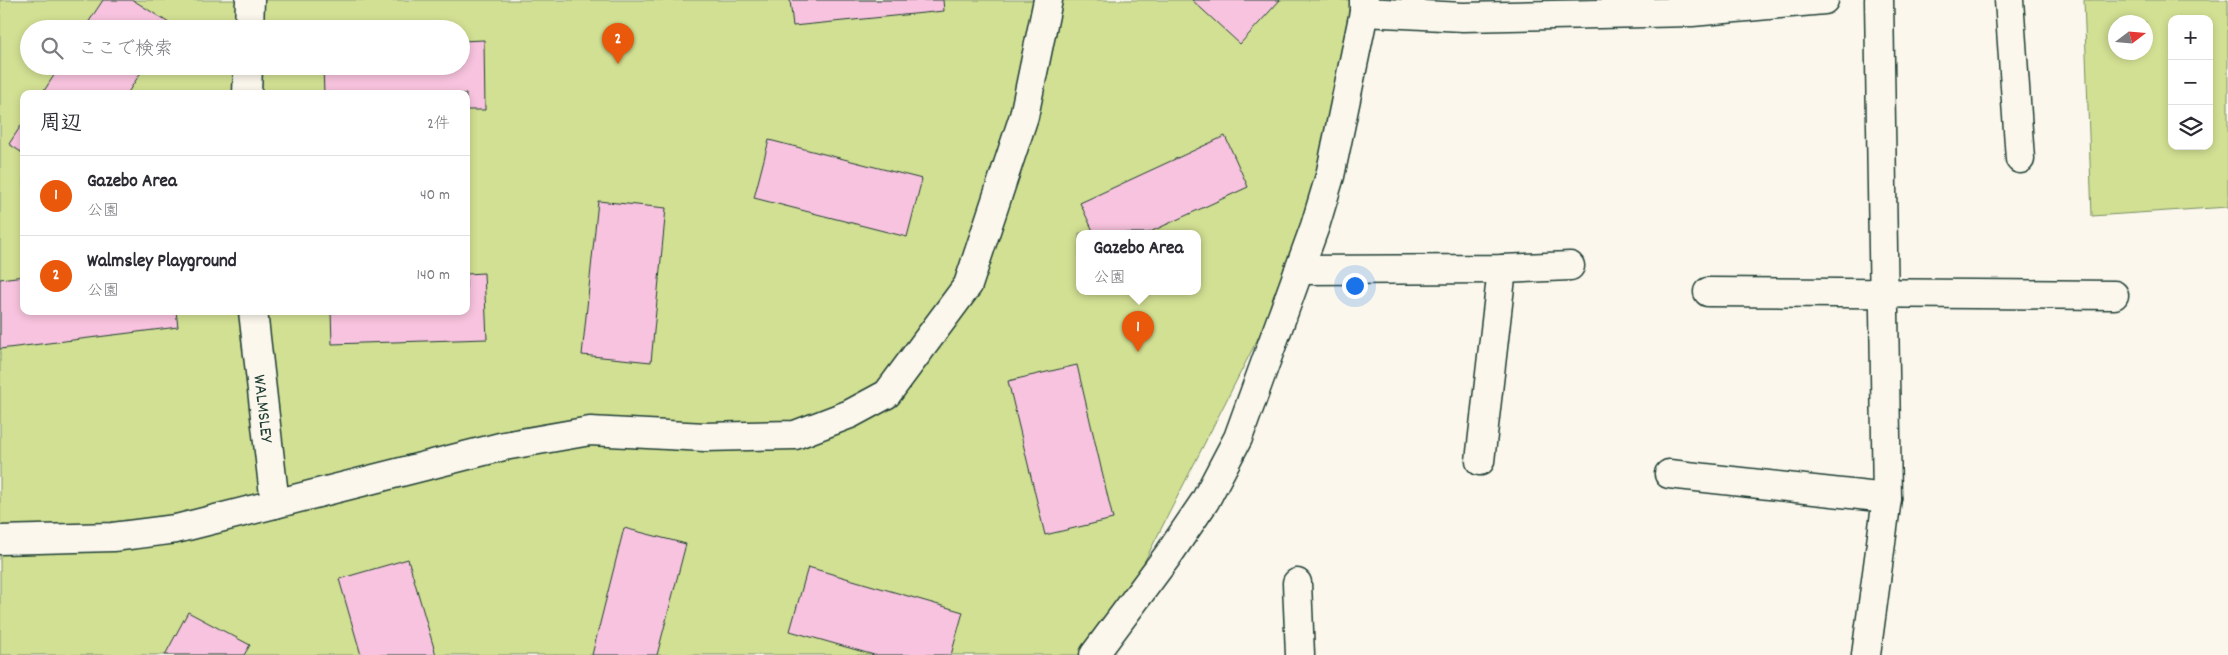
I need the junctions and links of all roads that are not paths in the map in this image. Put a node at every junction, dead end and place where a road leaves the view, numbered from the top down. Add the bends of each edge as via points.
1 (250, 0) edge
2 (1048, 0) edge
3 (1824, 0) edge
4 (1879, 0) edge
5 (2009, 0) edge
6 (1364, 6) edge
7 (1691, 6) edge
8 (1463, 8) edge
9 (249, 20) edge
10 (248, 75) edge
11 (247, 90) edge
12 (2020, 159) dead end
13 (1570, 266) dead end
14 (1502, 269) junction
15 (1299, 270) junction
16 (1708, 292) dead end
17 (1884, 294) junction
18 (2114, 295) dead end
19 (253, 315) edge
20 (1480, 461) dead end
21 (1669, 474) dead end
22 (1887, 498) junction
23 (275, 504) junction
24 (0, 540) edge
25 (1297, 583) dead end
26 (1094, 655) edge
27 (1300, 655) edge
28 (1866, 655) edge

1 - 9 street
2 - 23 street via 1024,116 968,285 887,394 850,414 795,435 705,437 590,431 504,446
3 - 7 street
4 - 17 street
5 - 12 street
6 - 8 street
6 - 15 street via 1330,176
7 - 8 street
10 - 11 street
13 - 14 street
14 - 15 street
14 - 20 street
15 - 26 street via 1238,438 1205,501
16 - 17 street
17 - 18 street
17 - 22 street
19 - 23 street, WALMSLEY
21 - 22 street
22 - 28 street
23 - 24 street via 176,530 113,537
25 - 27 street

